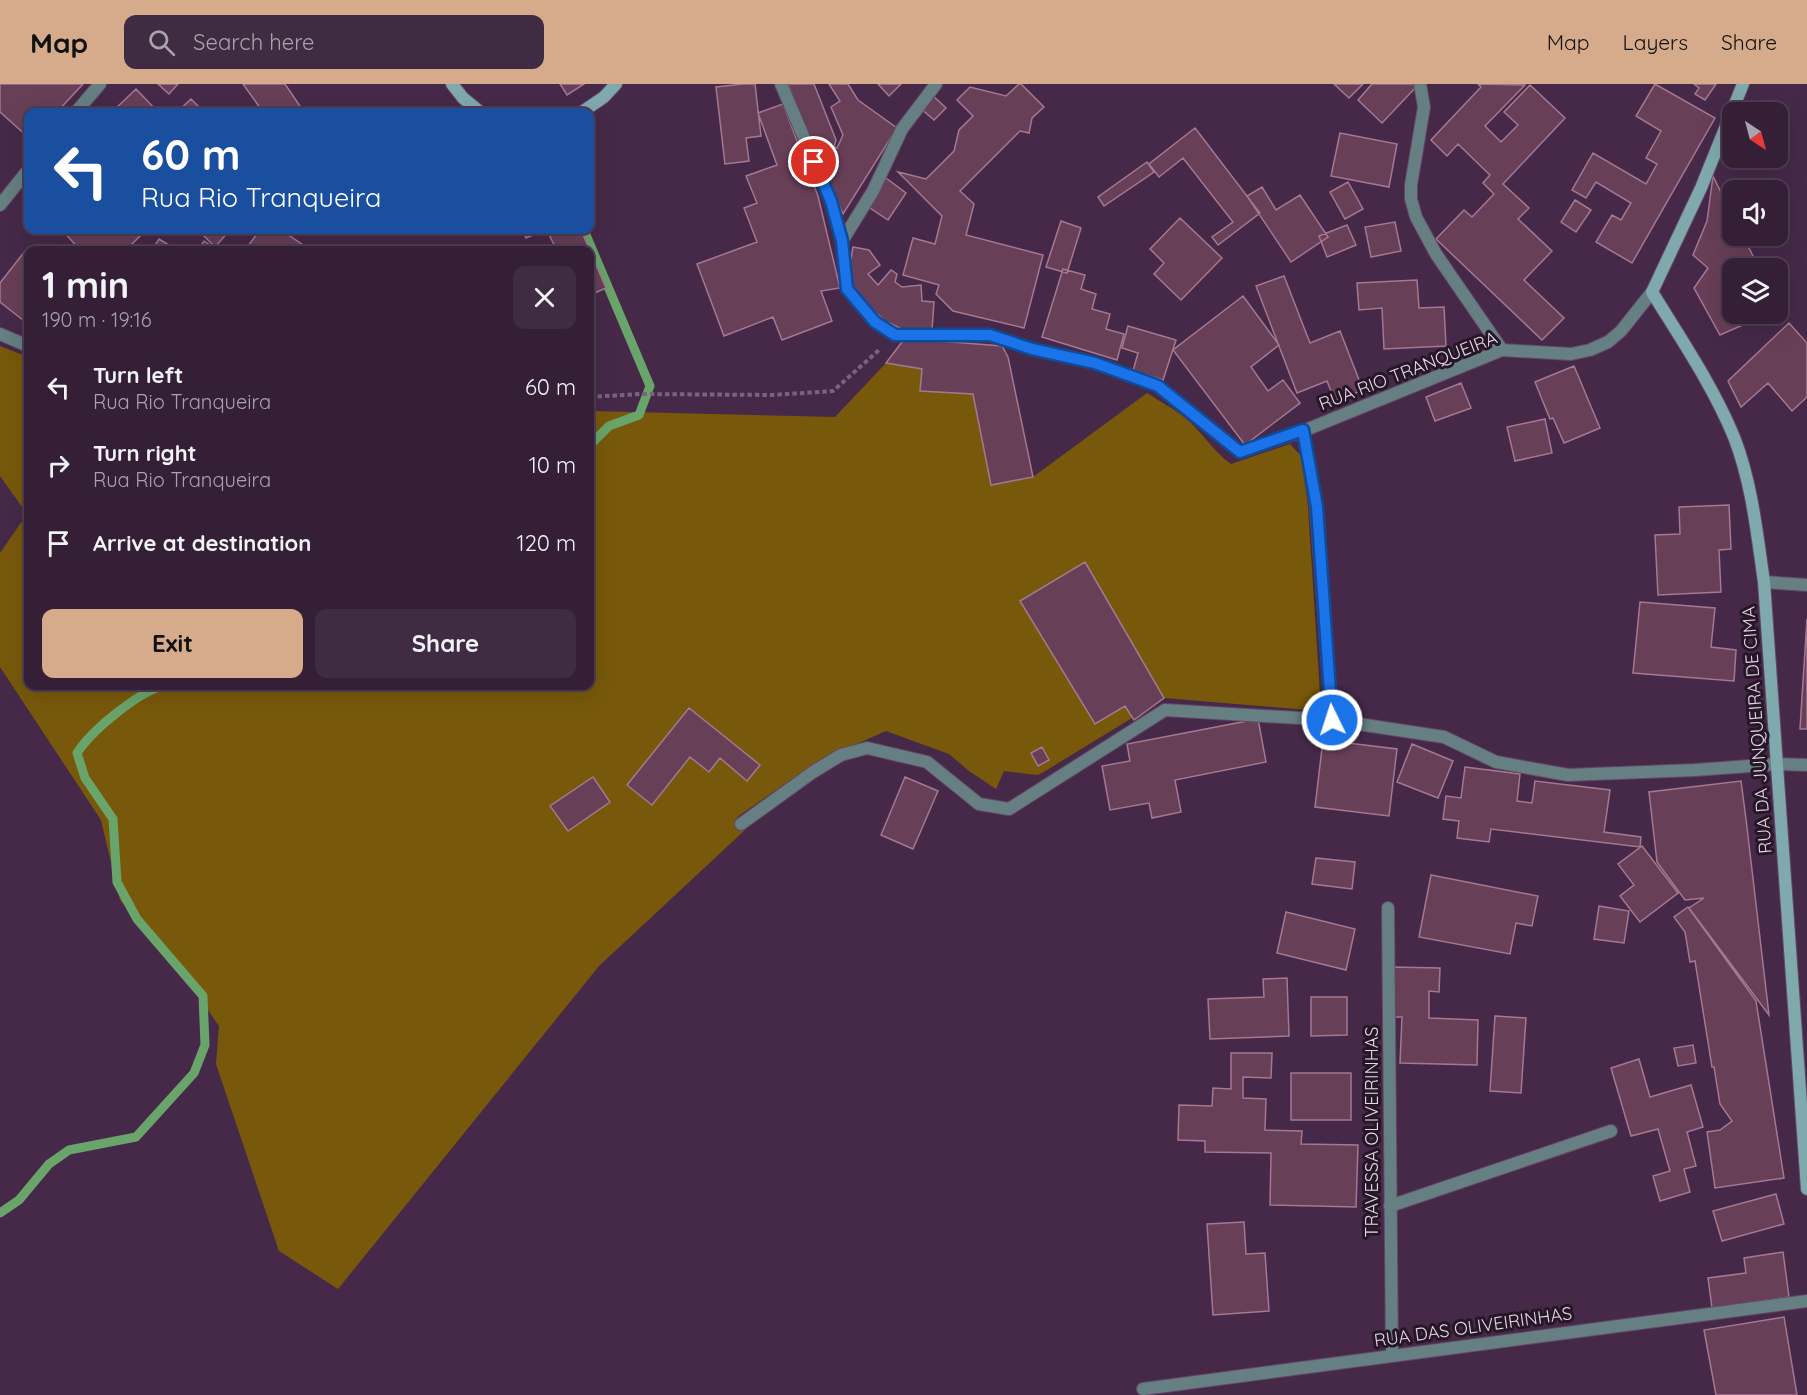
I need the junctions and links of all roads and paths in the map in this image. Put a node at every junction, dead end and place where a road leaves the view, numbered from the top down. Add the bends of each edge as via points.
1 (100, 84) edge
2 (452, 84) edge
3 (616, 84) edge
4 (781, 84) edge
5 (936, 84) edge
6 (1420, 84) edge
7 (1743, 84) edge
8 (79, 108) edge
9 (475, 108) edge
10 (588, 108) edge
11 (24, 175) edge
12 (0, 204) edge
13 (842, 241) junction
14 (1652, 292) junction
15 (0, 334) edge
16 (895, 335) junction
17 (24, 344) edge
18 (1502, 350) junction
19 (594, 397) edge
20 (1303, 430) junction
21 (1764, 582) junction
22 (1807, 585) edge
23 (1332, 720) junction
24 (1777, 764) junction
25 (1807, 765) edge
26 (741, 824) dead end
27 (1388, 908) dead end
28 (1611, 1131) dead end
29 (1807, 1190) edge
30 (1390, 1206) junction
31 (1807, 1301) edge
32 (1392, 1356) junction
33 (1143, 1389) dead end

1 - 8 street
2 - 9 main road
3 - 10 main road
4 - 13 street via 831,201
5 - 13 street via 902,129 873,191
6 - 18 street via 1424,107 1411,199 1416,217 1436,254
7 - 14 main road via 1701,188
11 - 12 street
13 - 16 street via 847,289 875,322
14 - 18 street, RUA RIO TRANQUEIRA via 1621,331 1590,350 1571,354
14 - 21 main road, RUA DA JUNQUEIRA DE CIMA via 1717,399 1735,438 1751,497
15 - 17 street
16 - 19 path via 833,392
16 - 20 street, RUA RIO TRANQUEIRA via 990,335 1095,363 1158,386 1240,452
18 - 20 street, RUA RIO TRANQUEIRA
20 - 23 street via 1317,507
21 - 22 street
21 - 24 main road, RUA DA JUNQUEIRA DE CIMA
23 - 24 street via 1444,737 1496,762 1568,775
23 - 26 street via 1165,710 1009,809 979,804 927,762 867,748 841,755
24 - 25 street
24 - 29 main road, RUA DA JUNQUEIRA DE CIMA
27 - 30 street, TRAVESSA OLIVEIRINHAS
28 - 30 street
30 - 32 street, TRAVESSA OLIVEIRINHAS
31 - 32 street, RUA DAS OLIVEIRINHAS
32 - 33 street, RUA DAS OLIVEIRINHAS

